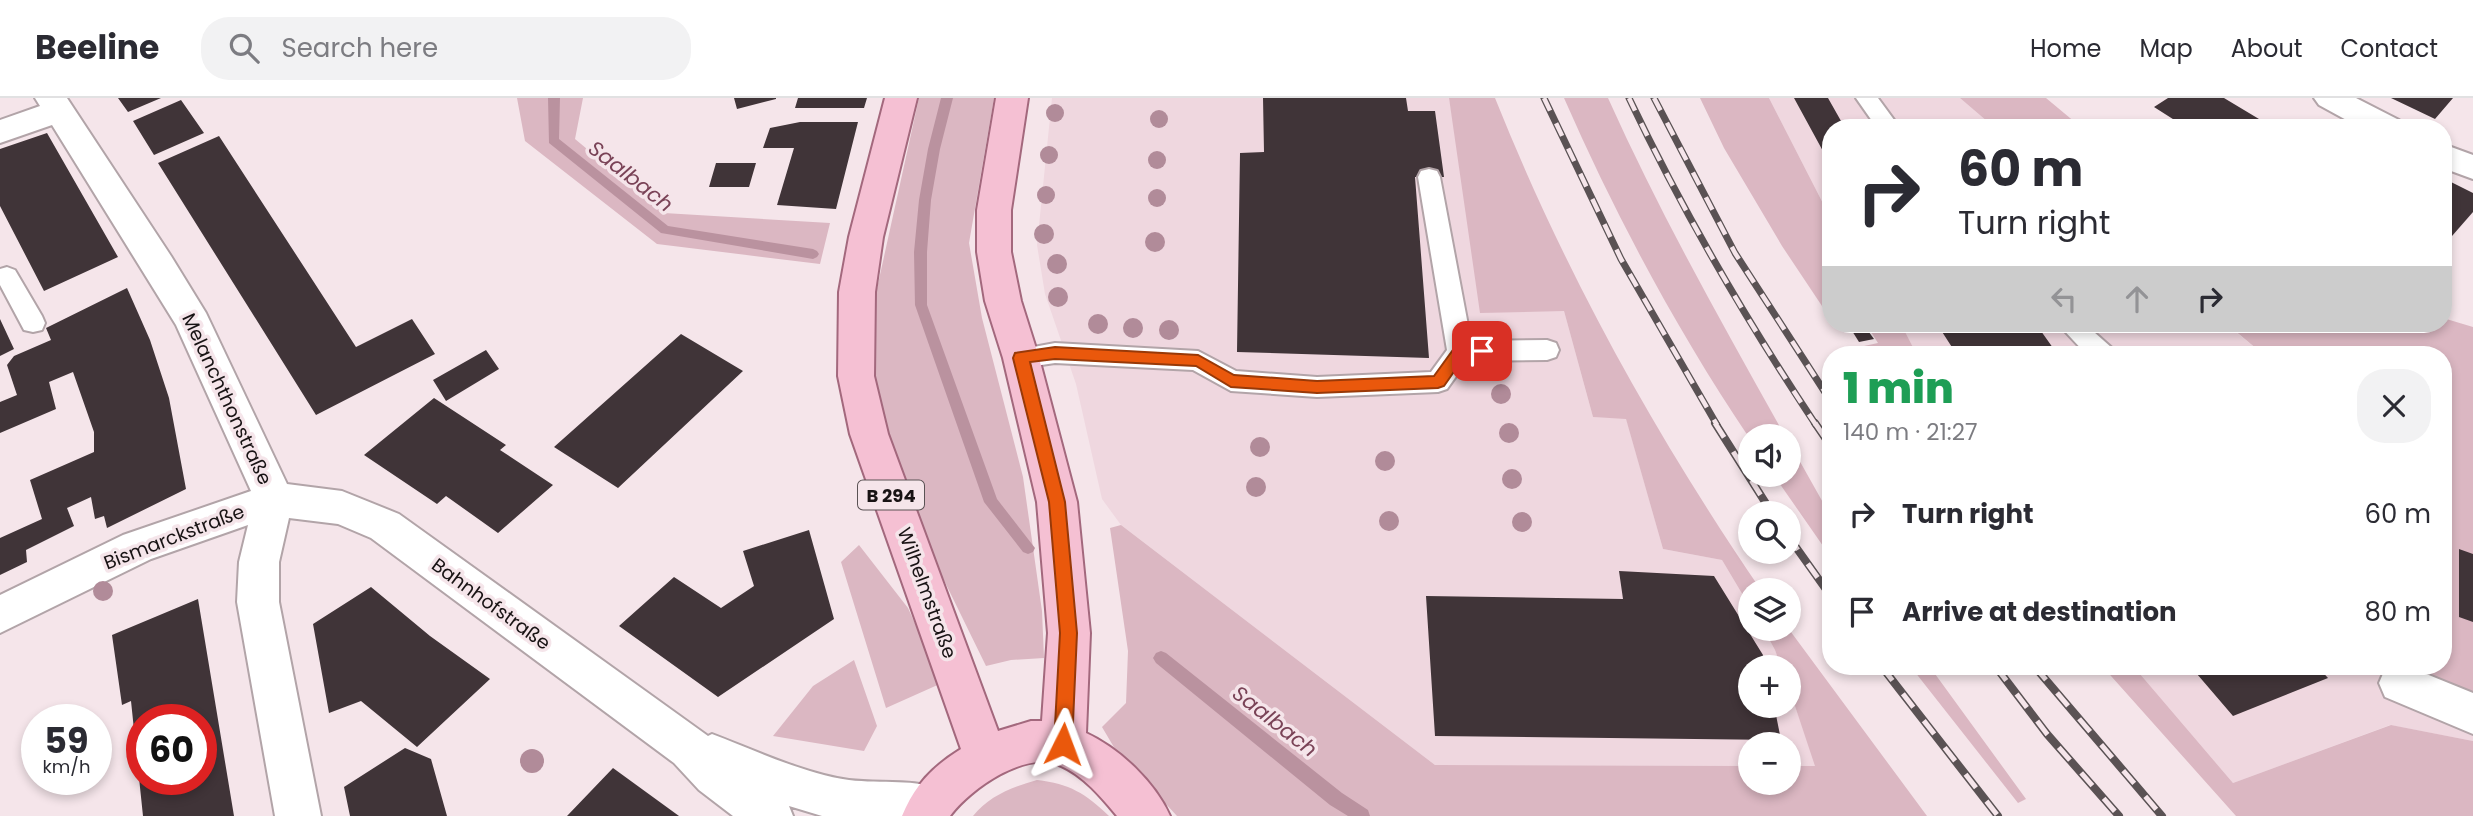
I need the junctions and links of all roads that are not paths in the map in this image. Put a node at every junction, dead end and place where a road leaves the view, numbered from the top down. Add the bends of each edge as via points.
1 (901, 98) edge
2 (1012, 98) edge
3 (1867, 98) edge
4 (2330, 98) edge
5 (56, 104) edge
6 (1882, 119) edge
7 (2371, 119) edge
8 (0, 132) edge
9 (2452, 159) edge
10 (2473, 168) edge
11 (1429, 177) dead end
12 (7, 276) dead end
13 (33, 323) dead end
14 (2080, 333) edge
15 (2093, 346) edge
16 (1547, 350) dead end
17 (1460, 351) junction
18 (1021, 358) junction
19 (274, 499) junction
20 (0, 615) edge
21 (2392, 675) edge
22 (2473, 714) edge
23 (1063, 744) junction
24 (690, 748) junction
25 (986, 758) junction
26 (927, 811) edge
27 (298, 816) edge
28 (770, 816) edge
29 (1147, 816) edge

1 - 25 main road, Wilhelmstraße / B 294 via 863,251 857,292 856,376 869,435
2 - 18 main road via 994,210 994,252
3 - 6 lane
4 - 7 street
5 - 8 street
5 - 19 street, Melanchthonstraße via 192,323
9 - 10 street
11 - 17 lane
12 - 13 lane
14 - 15 lane
16 - 17 lane
17 - 18 lane via 1438,382 1317,387 1231,381 1198,361 1055,353
18 - 23 main road via 1057,502 1069,633
19 - 20 street, Bismarckstraße via 137,547
19 - 24 street, Bahnhofstraße via 342,508 385,526
19 - 27 street, Melanchthonstraße via 259,562 258,602
21 - 22 street
23 - 25 main road via 1027,742
23 - 29 main road via 1088,755
24 - 26 street, Bahnhofstraße via 769,779 848,802
24 - 28 street, Bahnhofstraße via 715,775
25 - 26 main road via 945,787

